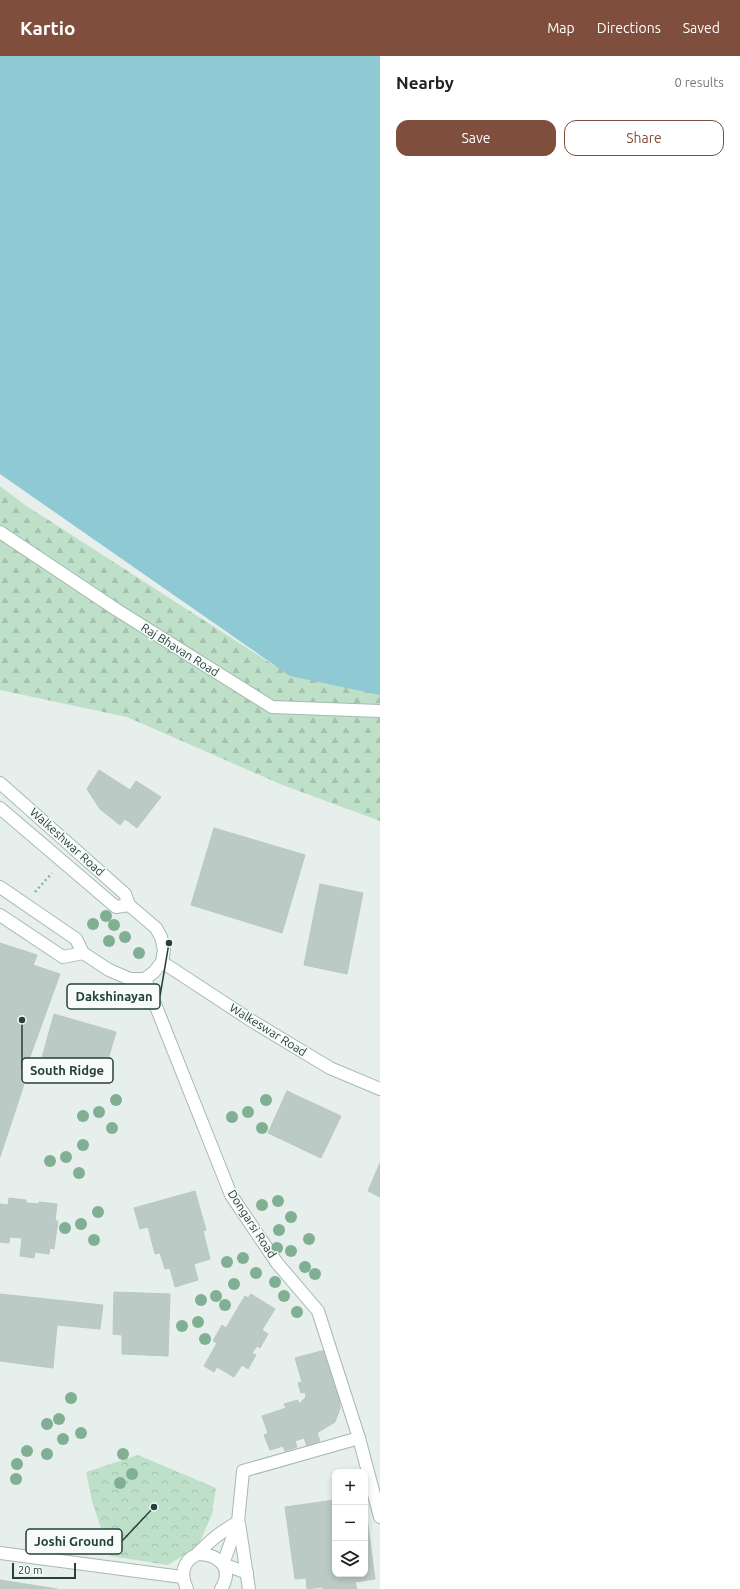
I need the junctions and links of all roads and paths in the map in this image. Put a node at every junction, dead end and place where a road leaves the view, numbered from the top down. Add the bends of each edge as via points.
1 (0, 532) edge
2 (380, 711) edge
3 (0, 783) edge
4 (0, 808) edge
5 (62, 862) junction
6 (0, 887) edge
7 (12, 895) junction
8 (128, 905) junction
9 (0, 915) edge
10 (82, 953) junction
11 (162, 962) junction
12 (145, 979) junction
13 (380, 1089) edge
14 (359, 1438) junction
15 (380, 1518) edge
16 (238, 1522) junction
17 (0, 1552) edge
18 (197, 1554) junction
19 (223, 1564) junction
20 (247, 1573) junction
21 (182, 1577) junction
22 (187, 1589) edge
23 (221, 1589) edge
24 (250, 1589) edge

1 - 2 street, Raj Bhavan Road via 117,610 272,707
3 - 8 street, Walkeshwar Road via 125,894
4 - 5 street, Walkeshwar Road
5 - 7 path via 34,893 19,882
5 - 8 street, Walkeshwar Road via 116,907
6 - 7 street
7 - 10 street via 76,939
8 - 11 street, Walkeshwar Road via 156,928 164,950
9 - 10 street via 63,957
10 - 12 street via 119,976
11 - 12 street
11 - 13 street, Walkeswar Road via 330,1068
12 - 14 street, Dongarsi Road via 231,1195 277,1263 318,1310
14 - 15 street, Dongarsi Road
14 - 16 street via 243,1471
16 - 18 street via 215,1535
16 - 19 street
16 - 20 street
17 - 21 street
18 - 19 street via 216,1557
18 - 21 street via 190,1558
19 - 20 street
19 - 23 street via 226,1575
20 - 24 street
21 - 22 street

